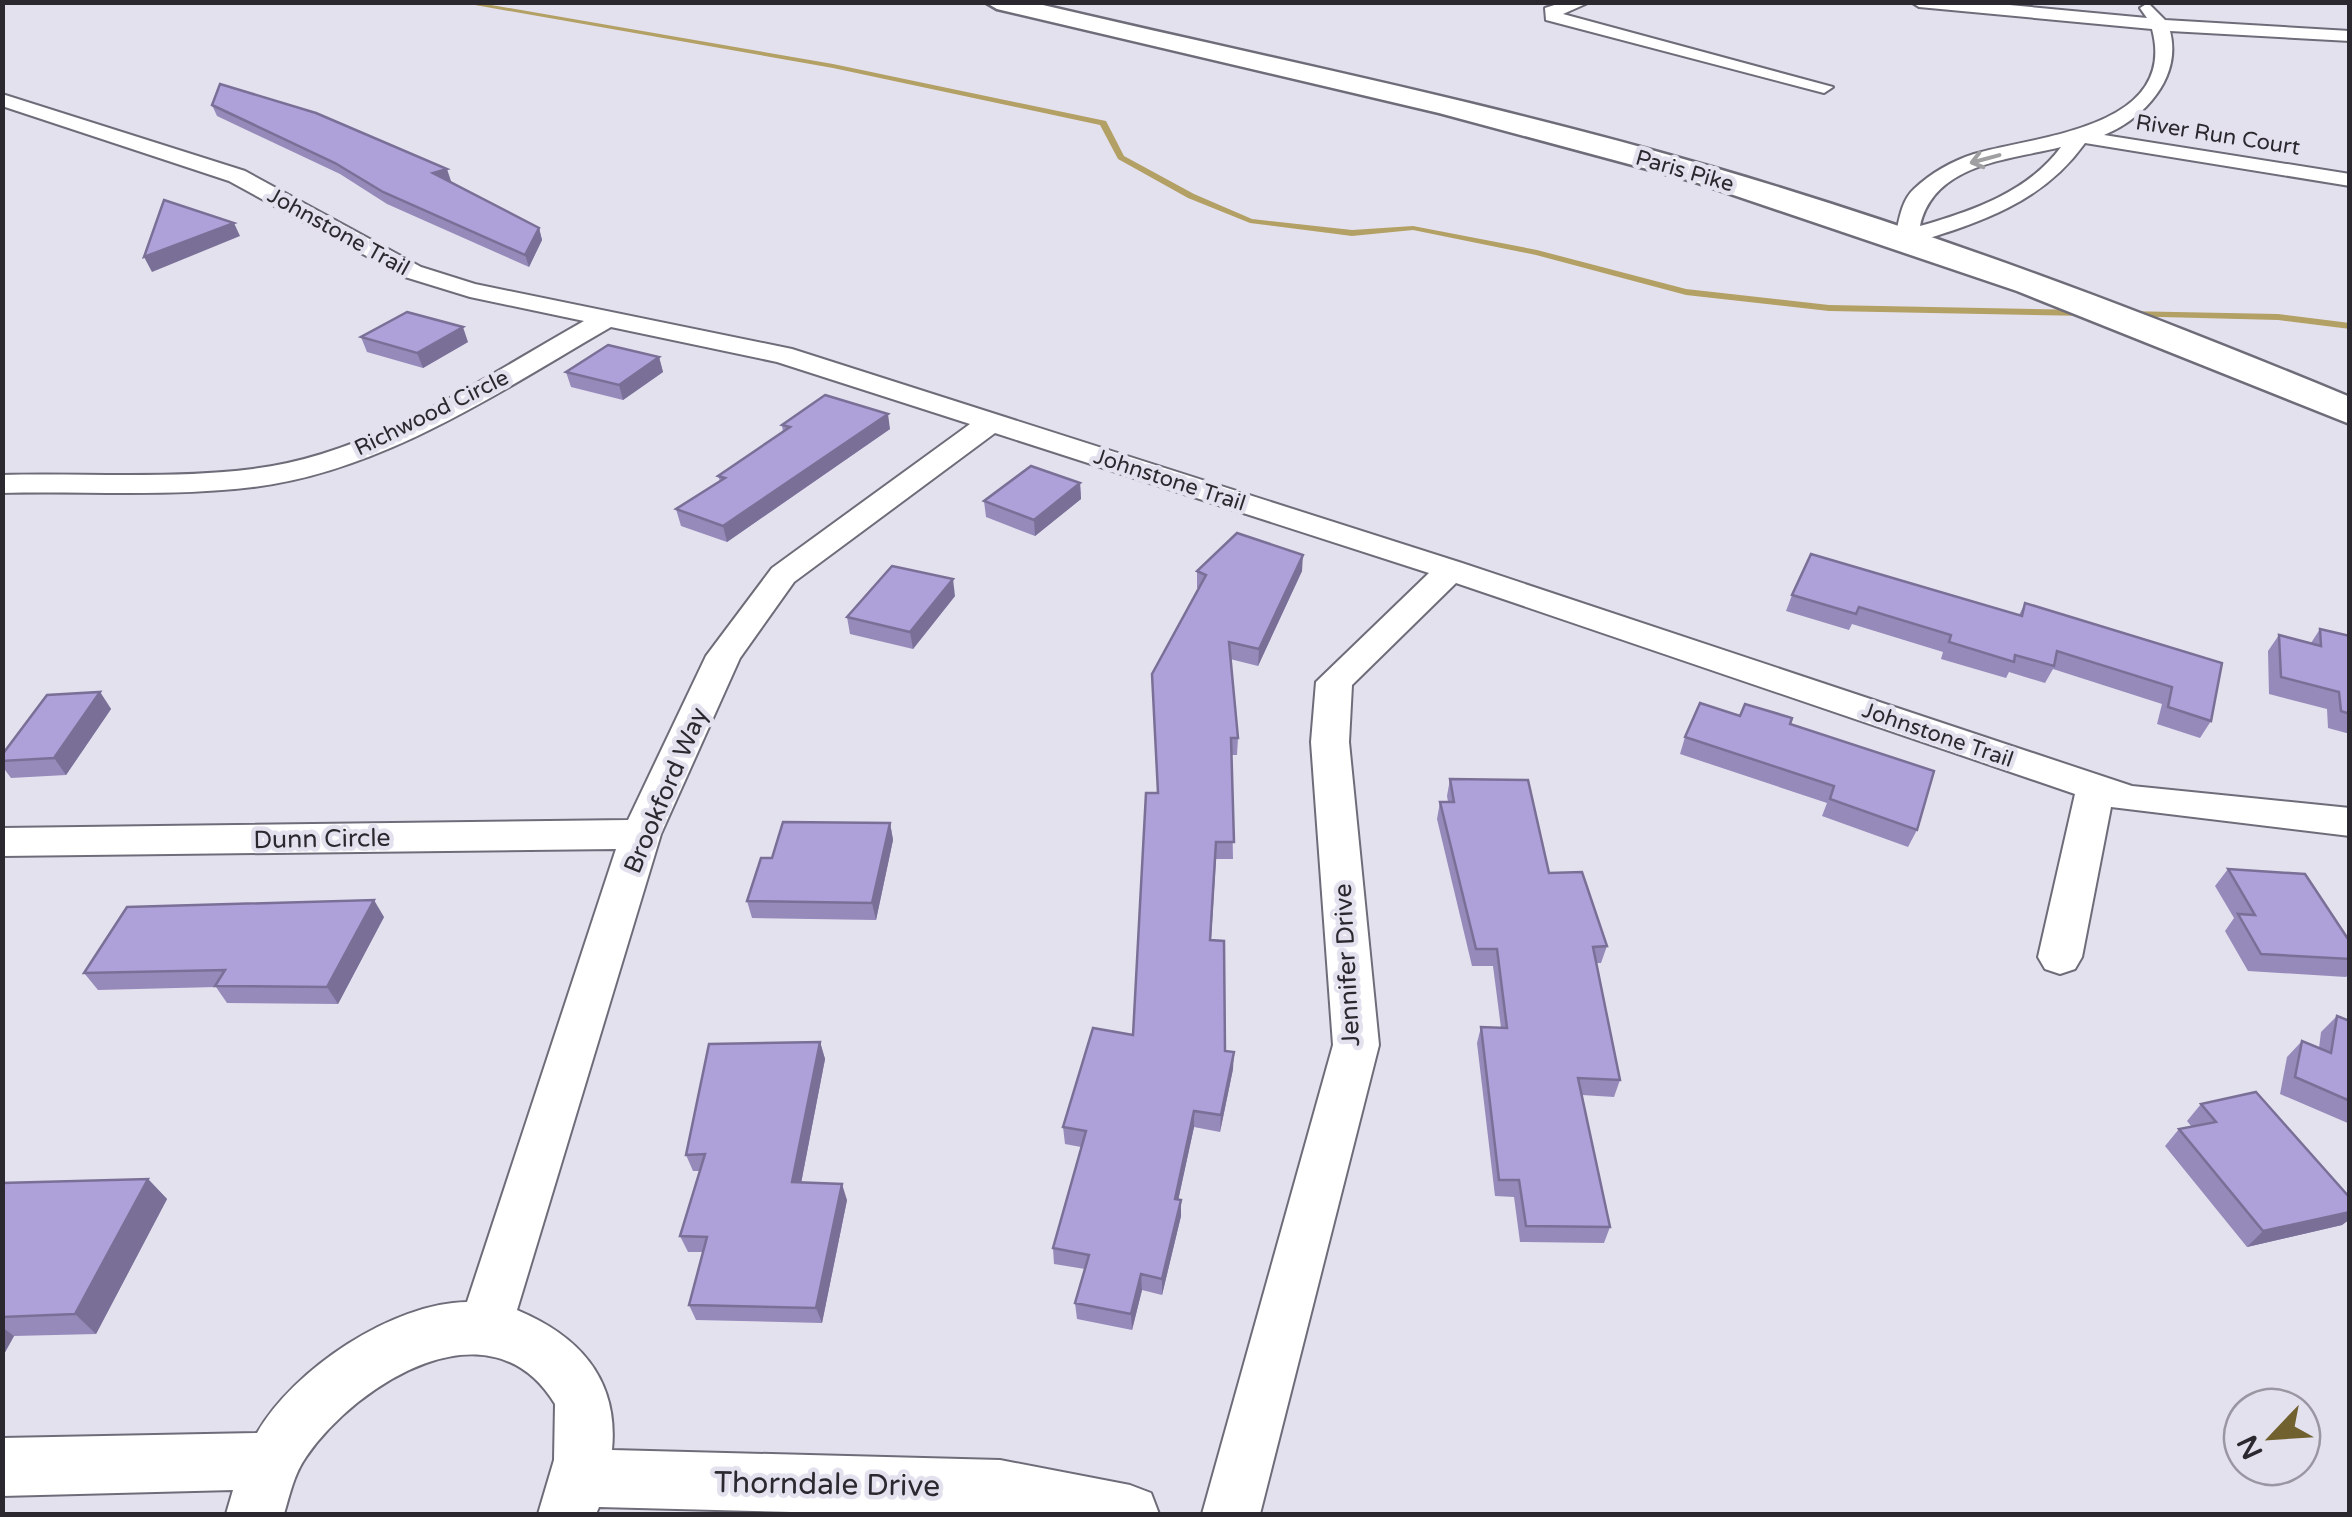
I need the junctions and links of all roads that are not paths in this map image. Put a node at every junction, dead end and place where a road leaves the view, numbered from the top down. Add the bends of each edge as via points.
1 (997, 2) edge
2 (1582, 2) edge
3 (1919, 2) edge
4 (2143, 2) edge
5 (2159, 25) junction
6 (2348, 36) edge
7 (1824, 87) dead end
8 (2, 100) edge
9 (2079, 136) junction
10 (2350, 180) edge
11 (1906, 238) junction
12 (610, 317) junction
13 (2350, 412) edge
14 (992, 421) junction
15 (2, 484) edge
16 (1451, 570) junction
17 (2096, 787) junction
18 (2350, 822) edge
19 (641, 834) junction
20 (2, 842) edge
21 (2060, 957) dead end
22 (486, 1328) junction
23 (272, 1461) junction
24 (2, 1468) edge
25 (574, 1496) edge
26 (255, 1514) edge
27 (1130, 1514) edge
28 (1231, 1514) edge

1 - 11 main road, Paris Pike via 1588,142
2 - 7 street via 1552,16
3 - 5 street
4 - 5 street
5 - 6 street
5 - 9 street via 2166,51 2151,96 2123,122
8 - 12 street, Johnstone Trail via 237,176 413,272
9 - 10 street, River Run Court
9 - 11 street via 2061,166 2028,193 1975,218
9 -> 11 street via 1962,165 1918,196
11 - 13 main road, Paris Pike via 2088,302
12 - 14 street, Johnstone Trail via 783,355
12 - 15 street, Richwood Circle via 362,450 254,478
14 - 16 street, Johnstone Trail
14 - 19 street, Brookford Way via 783,575 723,656
16 - 17 street, Johnstone Trail
16 - 28 street, Jennifer Drive via 1334,682 1330,742 1356,1045
17 - 18 street, Johnstone Trail via 2130,799
17 - 21 street
19 - 20 street, Dunn Circle
19 - 22 street, Brookford Way
22 - 23 street via 428,1335 368,1361 314,1404
22 - 25 street via 548,1349 583,1402
23 - 24 street
23 - 26 street
25 - 27 street, Thorndale Drive via 1000,1489

